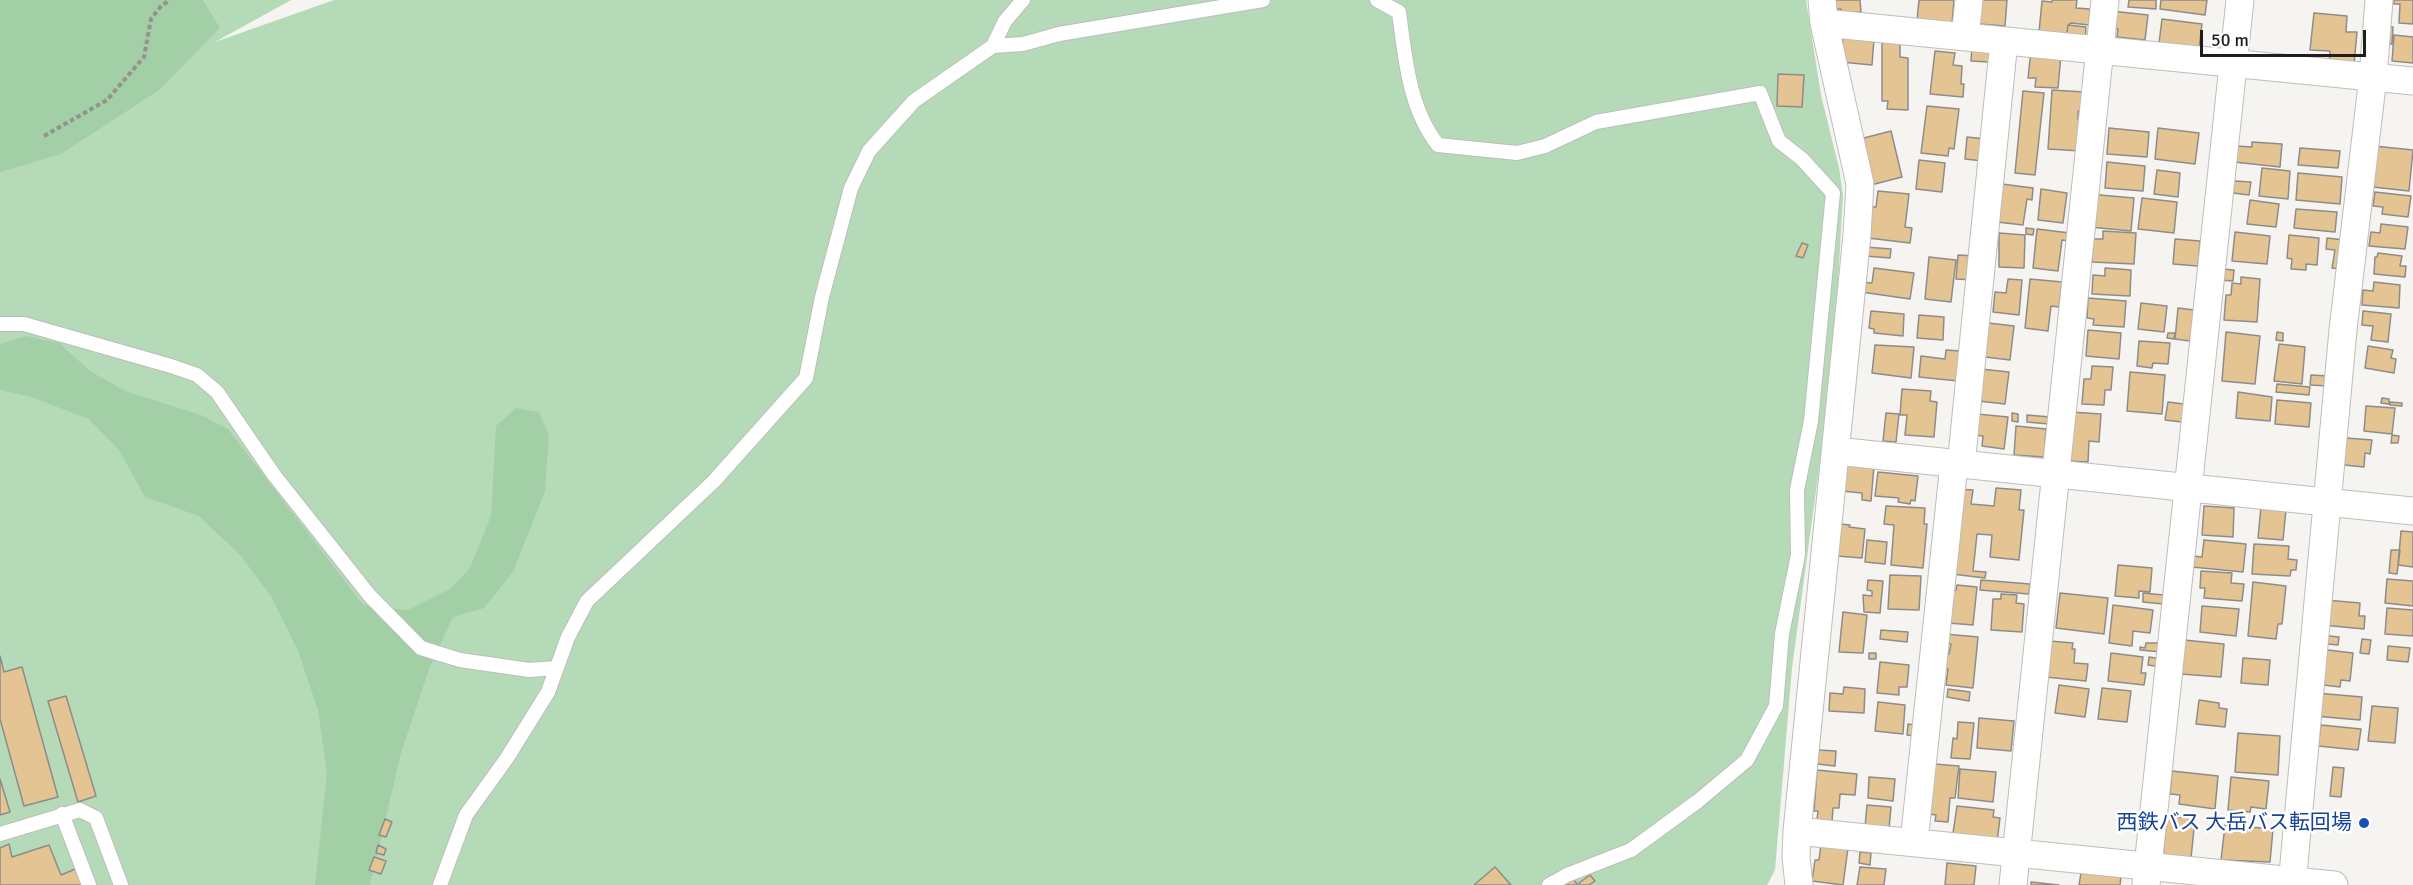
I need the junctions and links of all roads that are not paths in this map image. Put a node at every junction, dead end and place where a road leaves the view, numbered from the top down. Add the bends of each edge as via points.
1 (1023, 0) edge
2 (1263, 0) edge
3 (1377, 0) edge
4 (1969, 0) edge
5 (2105, 0) edge
6 (2240, 0) edge
7 (2379, 0) edge
8 (1823, 12) edge
9 (1965, 37) junction
10 (2004, 41) junction
11 (993, 46) junction
12 (2100, 50) junction
13 (2233, 63) junction
14 (2373, 77) junction
15 (2413, 81) edge
16 (0, 324) edge
17 (1836, 451) junction
18 (1958, 464) junction
19 (2056, 475) junction
20 (2188, 488) junction
21 (2328, 503) junction
22 (2413, 511) edge
23 (556, 668) junction
24 (62, 814) junction
25 (1797, 831) junction
26 (0, 834) edge
27 (1914, 842) junction
28 (2016, 852) junction
29 (2147, 876) edge
30 (2292, 883) edge
31 (89, 885) edge
32 (121, 885) edge
33 (440, 885) edge
34 (1550, 885) edge
35 (1799, 885) edge
36 (2013, 885) edge
37 (2334, 885) edge

1 - 11 lane via 1005,21
2 - 11 lane via 1059,34 1023,44
3 - 34 lane via 1399,12 1407,71 1426,130 1438,145 1517,153 1545,146 1596,122 1760,93 1779,141 1833,193 1811,421 1797,490 1798,555 1782,634 1776,706 1747,760 1698,801 1631,850
4 - 9 street
5 - 12 street
6 - 13 street
7 - 14 street
8 - 9 street
8 - 17 street via 1860,184
9 - 10 street
10 - 12 street
10 - 18 street
11 - 23 lane via 914,101 868,151 851,188 836,240 806,378 714,481 587,601
12 - 13 street
12 - 19 street
13 - 14 street
13 - 20 street
14 - 15 street
14 - 21 street via 2343,330
16 - 23 lane via 24,324 197,375 217,392 274,475 370,596 421,648 460,660 528,670
17 - 18 street
17 - 25 street
18 - 19 street
18 - 27 street
19 - 20 street
19 - 28 street
20 - 21 street
20 - 29 street
21 - 22 street
21 - 30 street
23 - 33 lane via 548,692 466,814
24 - 26 lane
24 - 31 lane
24 - 32 lane via 80,810 96,818
25 - 27 street
25 - 35 street
27 - 28 street
28 - 29 street
28 - 36 street
29 - 30 street
30 - 37 street

